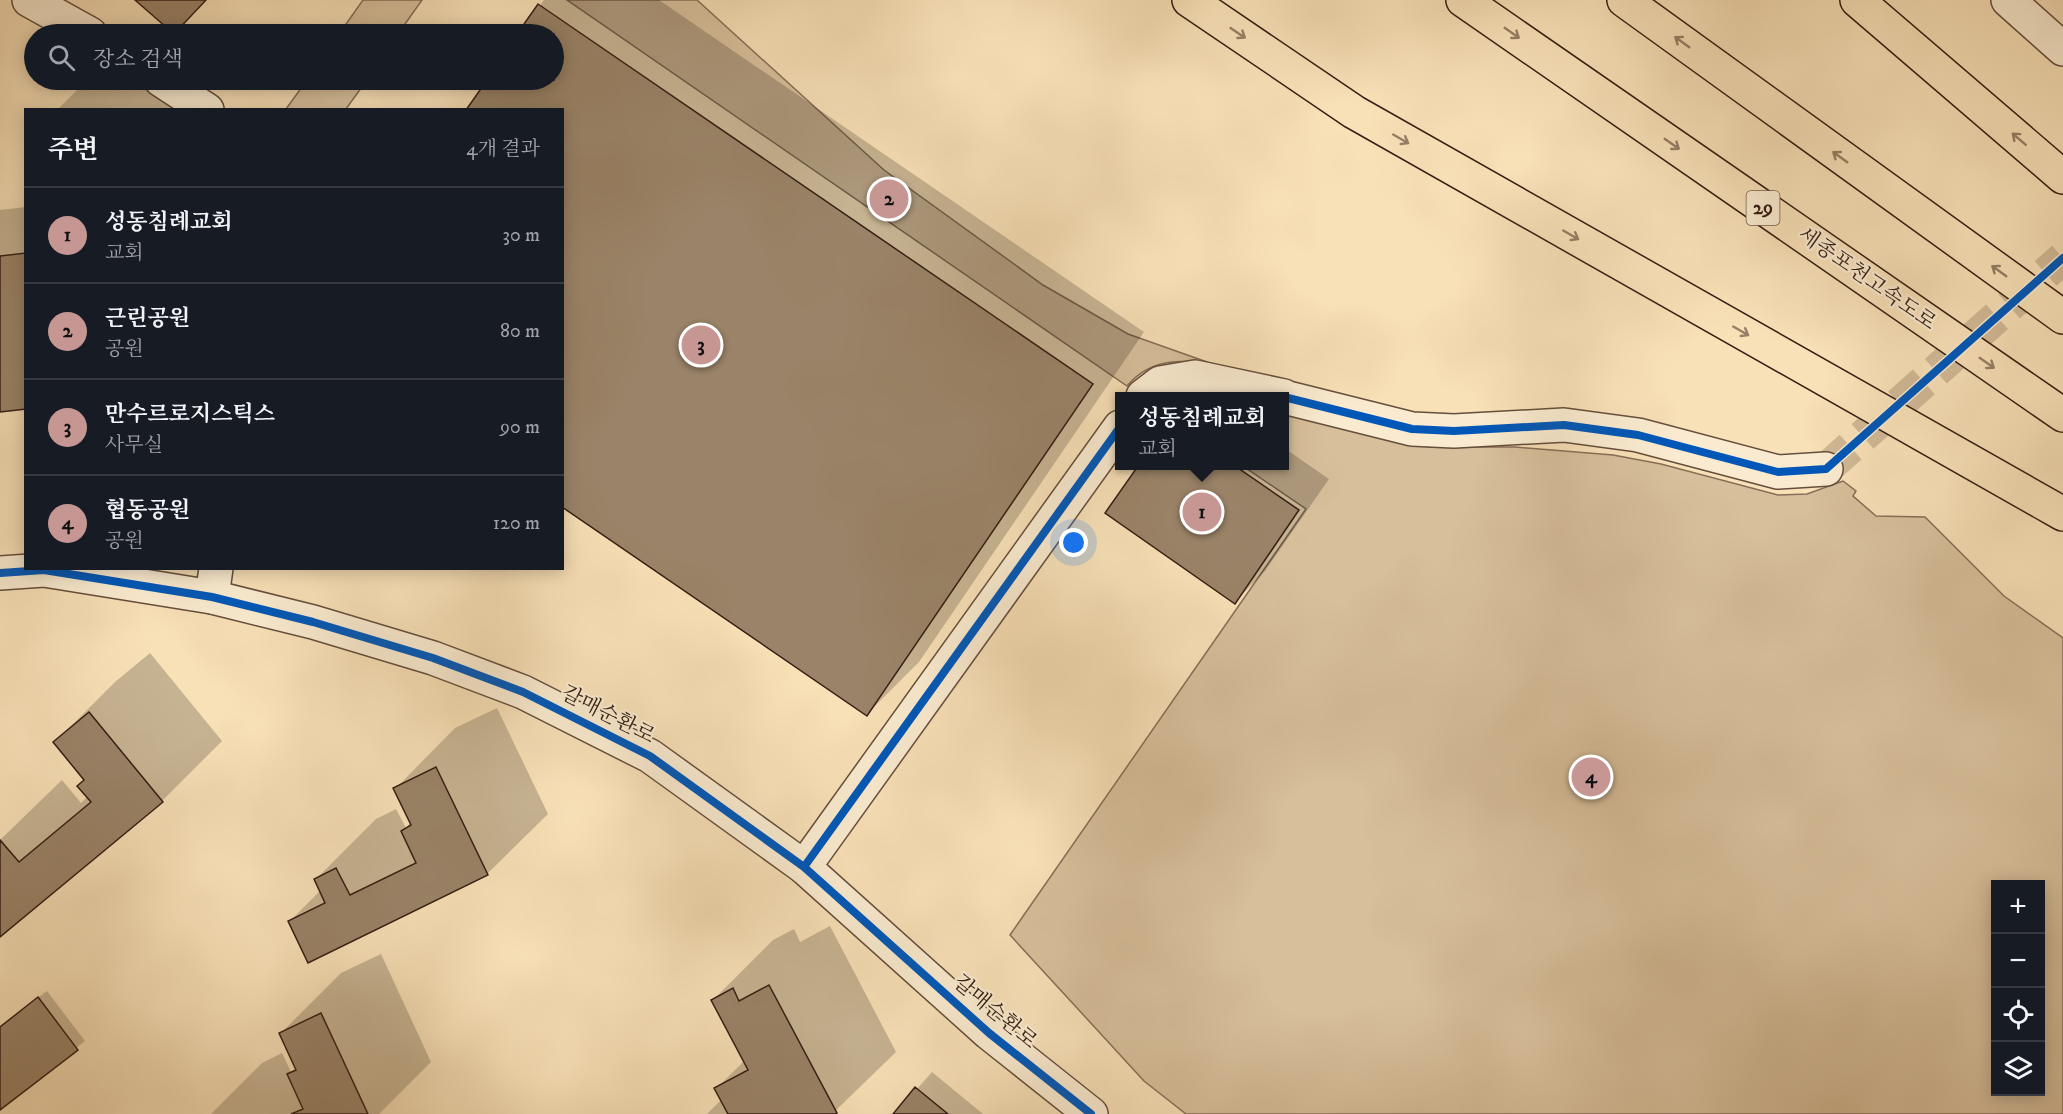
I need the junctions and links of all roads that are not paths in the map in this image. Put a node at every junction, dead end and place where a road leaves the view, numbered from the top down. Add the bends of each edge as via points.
1 (29, 0) edge
2 (1190, 0) edge
3 (1463, 0) edge
4 (1624, 0) edge
5 (1857, 0) edge
6 (2008, 0) edge
7 (72, 24) edge
8 (2063, 48) edge
9 (176, 90) edge
10 (204, 108) edge
11 (2063, 177) edge
12 (2063, 317) edge
13 (1148, 392) edge
14 (1262, 392) edge
15 (1289, 398) edge
16 (2063, 415) edge
17 (1115, 432) edge
18 (1826, 469) tunnel mouth
19 (2063, 514) edge
20 (0, 573) edge
21 (214, 583) edge
22 (804, 867) junction
23 (1091, 1114) edge

1 - 7 street
2 -> 19 highway via 1354,112
3 -> 16 highway, 세종포천고속도로 / 29
12 -> 4 highway
11 -> 5 highway
6 - 8 street
9 - 10 street
13 - 14 street via 1160,383 1196,377
15 - 18 street via 1412,429 1454,431 1564,425 1638,435 1778,472
17 - 22 street
20 - 21 street, 갈매순환로 via 44,570
21 - 22 street, 갈매순환로 via 313,622 433,658 523,692 650,756
22 - 23 street, 갈매순환로 via 989,1033

